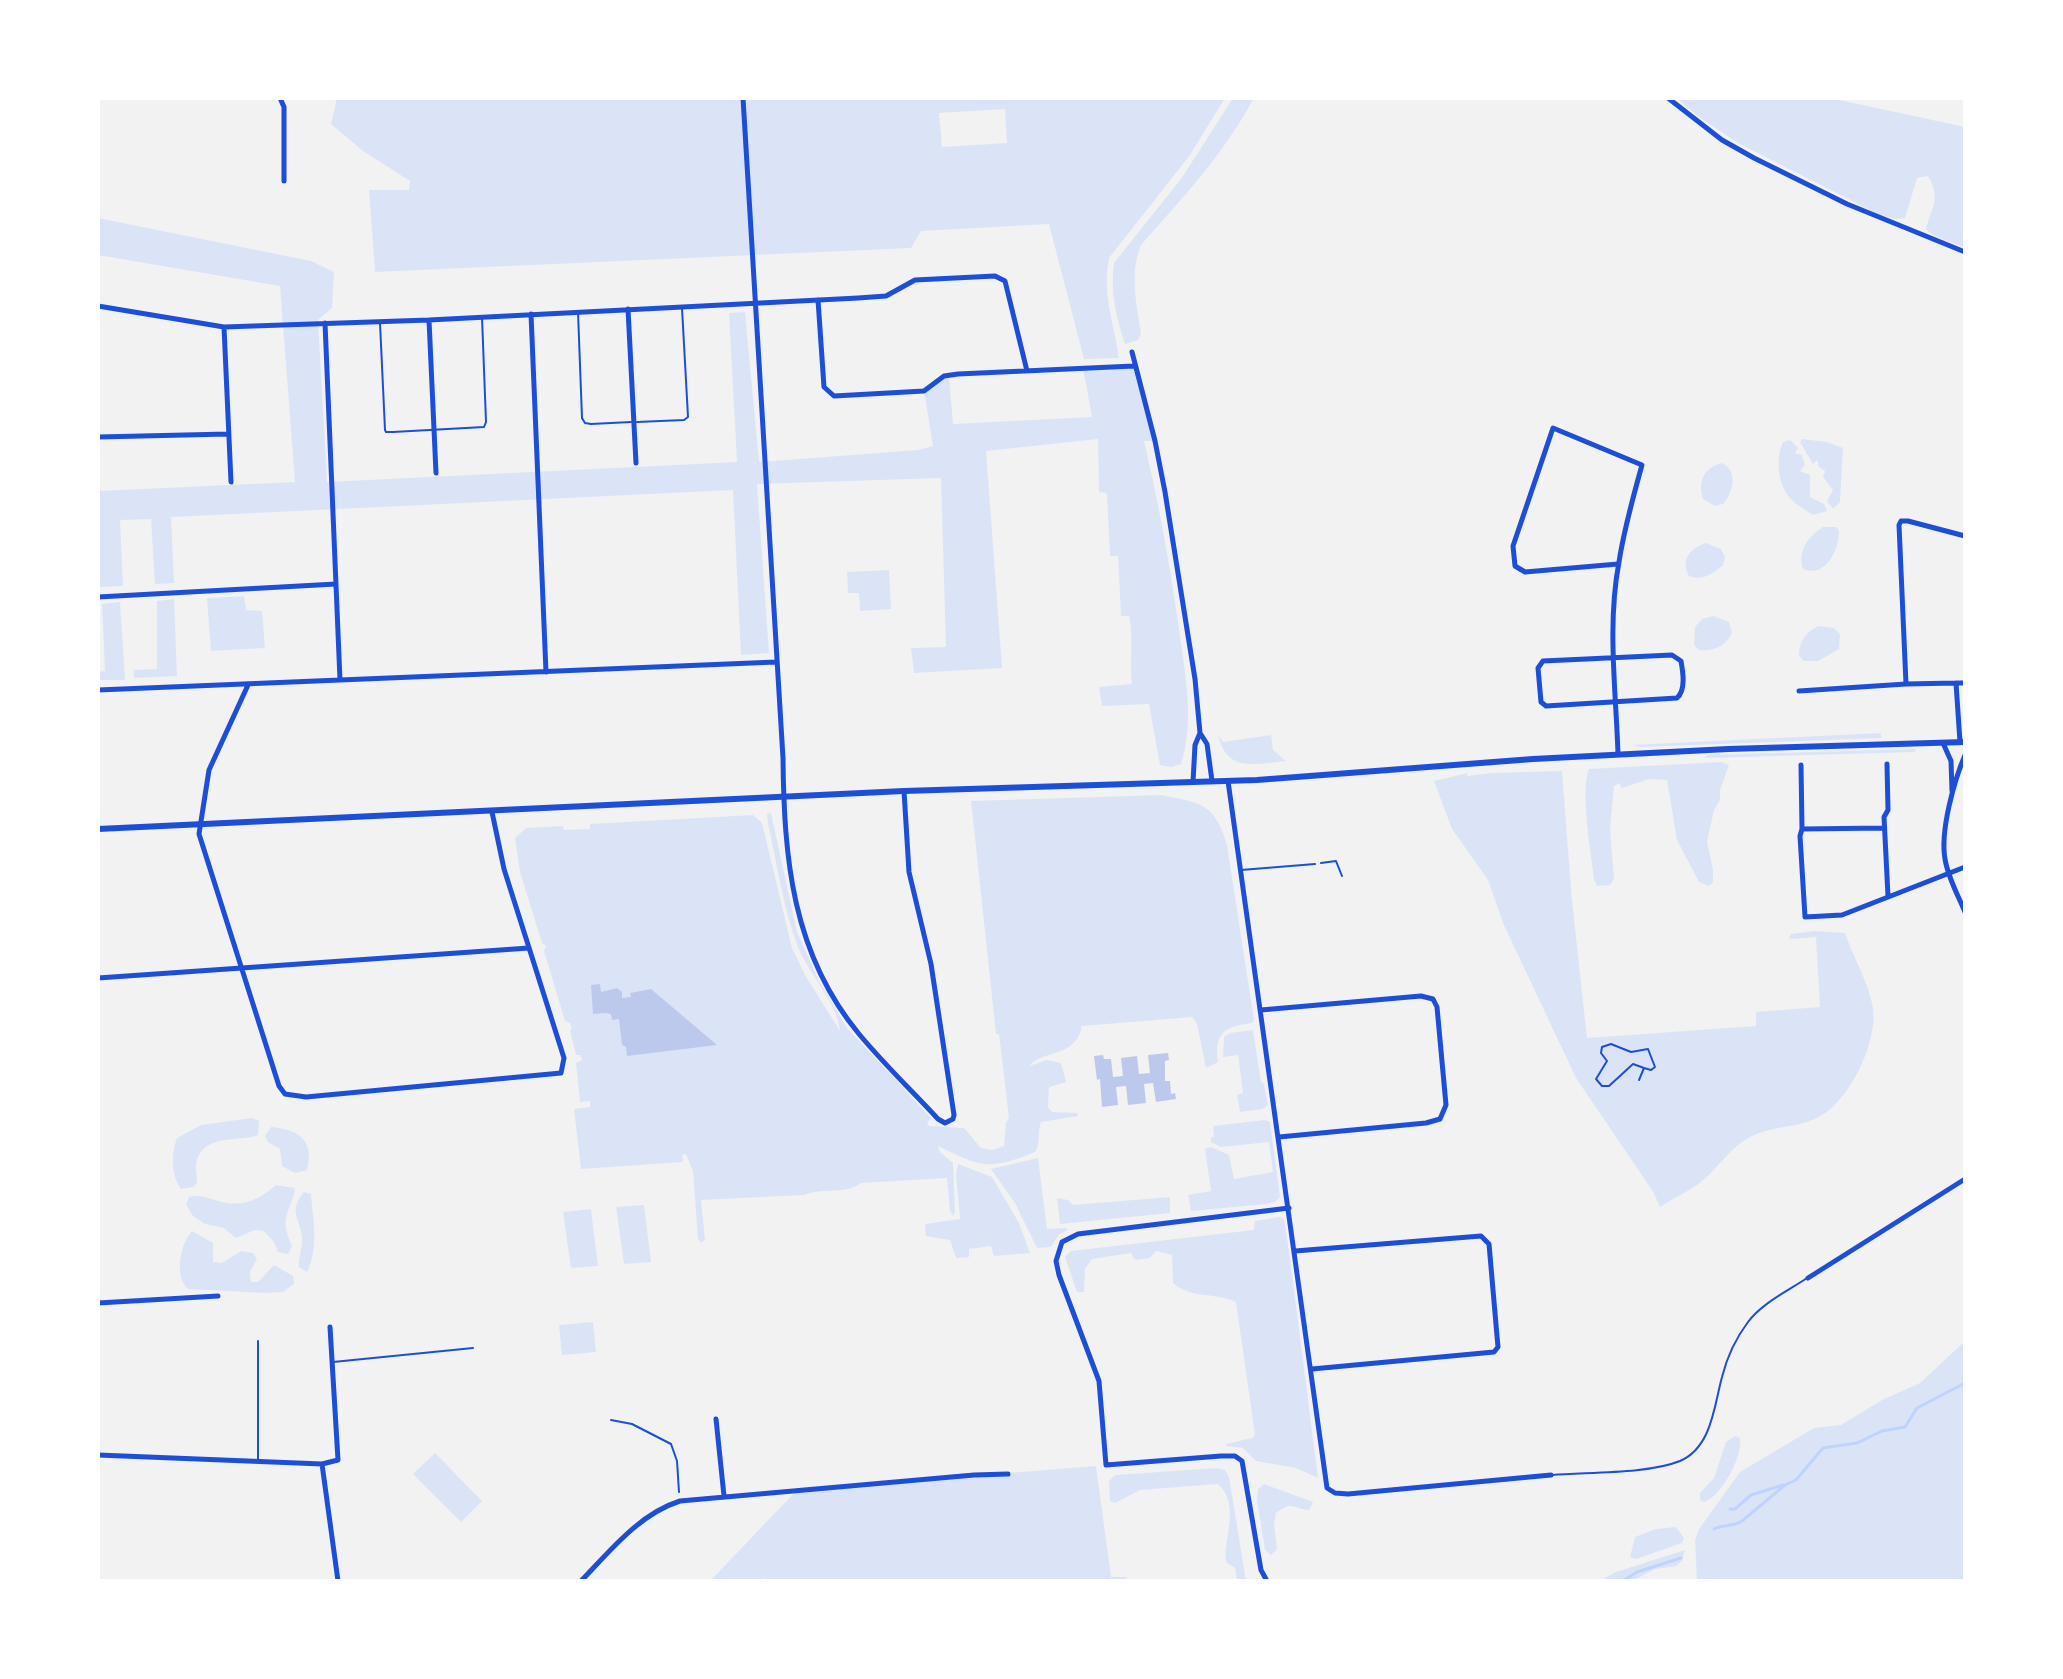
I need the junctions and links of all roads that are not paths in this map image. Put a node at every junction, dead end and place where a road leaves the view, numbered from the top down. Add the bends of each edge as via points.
1 (280, 98) edge
2 (743, 98) edge
3 (1668, 98) edge
4 (284, 181) dead end
5 (1965, 252) edge
6 (818, 300) junction
7 (755, 302) junction
8 (98, 306) edge
9 (682, 306) junction
10 (628, 309) junction
11 (578, 312) junction
12 (531, 314) junction
13 (482, 317) junction
14 (429, 320) junction
15 (380, 322) junction
16 (325, 323) junction
17 (224, 327) junction
18 (1132, 352) dead end
19 (1134, 366) junction
20 (1027, 371) junction
21 (633, 422) junction
22 (434, 430) junction
23 (228, 434) junction
24 (98, 437) edge
25 (636, 463) dead end
26 (436, 473) dead end
27 (231, 482) dead end
28 (1965, 536) edge
29 (1618, 564) junction
30 (336, 584) junction
31 (98, 597) edge
32 (1613, 656) junction
33 (776, 662) junction
34 (546, 672) junction
35 (340, 680) junction
36 (1956, 683) junction
37 (1965, 683) edge
38 (1906, 684) junction
39 (248, 685) junction
40 (98, 690) edge
41 (1799, 691) dead end
42 (1615, 700) junction
43 (1200, 733) junction
44 (1962, 742) edge
45 (1943, 743) junction
46 (1618, 754) junction
47 (1965, 755) edge
48 (1887, 764) dead end
49 (1801, 765) dead end
50 (1212, 781) junction
51 (1228, 781) junction
52 (1193, 782) junction
53 (904, 791) junction
54 (1953, 796) junction
55 (784, 797) junction
56 (492, 812) junction
57 (198, 824) junction
58 (1884, 828) junction
59 (98, 829) edge
60 (1802, 829) junction
61 (1315, 864) road end
62 (1965, 867) edge
63 (1240, 870) junction
64 (1948, 872) junction
65 (1888, 896) junction
66 (1965, 912) edge
67 (529, 948) junction
68 (243, 968) junction
69 (98, 978) edge
70 (1261, 1010) junction
71 (1279, 1137) junction
72 (1965, 1179) edge
73 (1289, 1208) junction
74 (1295, 1251) junction
75 (1808, 1278) joint
76 (218, 1296) dead end
77 (98, 1303) edge
78 (330, 1327) dead end
79 (258, 1341) dead end
80 (473, 1348) dead end
81 (332, 1363) junction
82 (1312, 1369) junction
83 (716, 1419) dead end
84 (98, 1455) edge
85 (258, 1461) junction
86 (322, 1464) junction
87 (1008, 1474) dead end
88 (1551, 1475) joint
89 (724, 1496) junction
90 (338, 1581) edge
91 (581, 1581) edge
92 (1267, 1581) edge

1 - 4 street
2 - 7 street
3 - 5 street via 1754,158 1847,204
6 - 7 street
6 - 20 street via 886,296 915,280 995,276 1005,281
6 - 20 street via 824,387 834,396 924,391 944,376
7 - 9 street
7 - 33 street
8 - 17 street
9 - 10 street
9 - 21 lane via 688,417
10 - 11 street
10 - 21 street
11 - 12 street
11 - 21 lane via 582,418 591,424
12 - 13 street
12 - 34 street
13 - 14 street
13 - 22 lane via 484,427
14 - 15 street
14 - 22 street
15 - 16 street
15 - 22 lane via 385,430
16 - 17 street
16 - 30 street
17 - 23 street
18 - 19 street
19 - 20 street
19 - 43 street via 1155,441 1176,555
21 - 25 street
22 - 26 street
23 - 24 street
23 - 27 street
28 - 38 street via 1904,521 1899,525
29 - 29 street via 1642,465 1553,428 1513,546 1515,566 1525,572
29 - 32 street
30 - 31 street
30 - 35 street
32 - 42 street
32 - 42 street via 1672,655 1682,667 1677,698
32 - 42 street via 1543,661 1538,668 1542,705
33 - 34 street
33 - 55 street
34 - 35 street
35 - 39 street
36 - 37 street
36 - 38 street
36 - 44 street
38 - 41 street
39 - 40 street
39 - 57 street via 209,770
42 - 46 street
43 - 50 street via 1207,744
43 - 52 street
44 - 45 street
45 - 46 street
45 - 54 street via 1951,761
46 - 51 street
47 - 54 street
48 - 58 street
49 - 60 street
50 - 51 street
50 - 52 street
51 - 63 street
52 - 53 street
53 - 55 street
53 - 55 street via 909,872 931,964 954,1111 950,1121 938,1119 859,1034 820,971 795,904
54 - 64 street via 1944,843
55 - 56 street
56 - 57 street
56 - 67 street
57 - 59 street
57 - 68 street
58 - 60 street
58 - 65 street
60 - 65 street via 1805,917 1842,915
61 - 63 lane
62 - 64 street
63 - 70 street
64 - 65 street
64 - 66 street
67 - 68 street
67 - 68 street via 564,1058 561,1073 306,1097 285,1094 279,1086
68 - 69 street
70 - 71 street
70 - 71 street via 1421,996 1433,999 1437,1007 1446,1105 1440,1119
71 - 73 street
72 - 75 street
73 - 74 street
73 - 92 street via 1078,1234 1066,1238 1057,1253 1059,1275 1099,1381 1106,1465 1235,1456 1242,1461
74 - 82 street
74 - 82 street via 1481,1236 1489,1244 1498,1347 1494,1352
75 - 88 lane via 1748,1322 1731,1350 1700,1446 1689,1456 1665,1465
76 - 77 street
78 - 81 street
79 - 85 lane
80 - 81 lane
81 - 86 street via 338,1460
82 - 88 street via 1326,1482 1332,1492
83 - 89 street
84 - 85 street
85 - 86 street
86 - 90 street
87 - 89 street
89 - 91 street via 660,1507

